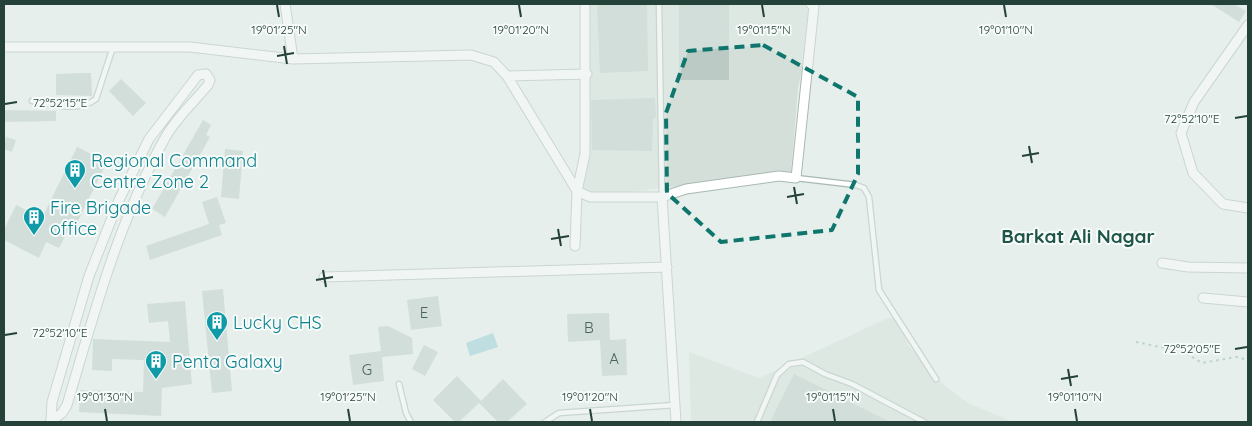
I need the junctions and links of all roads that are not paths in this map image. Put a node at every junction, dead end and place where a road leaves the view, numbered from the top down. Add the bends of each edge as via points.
1 (285, 4) edge
2 (585, 4) edge
3 (659, 4) edge
4 (811, 4) edge
5 (1248, 25) edge
6 (4, 47) edge
7 (114, 47) junction
8 (293, 59) junction
9 (586, 74) junction
10 (507, 76) junction
11 (32, 101) dead end
12 (796, 178) junction
13 (577, 191) junction
14 (662, 197) junction
15 (1248, 208) edge
16 (110, 222) junction
17 (123, 229) junction
18 (575, 246) dead end
19 (1162, 263) dead end
20 (667, 267) junction
21 (1248, 268) edge
22 (324, 277) dead end
23 (1203, 298) dead end
24 (1248, 302) edge
25 (936, 379) dead end
26 (399, 384) dead end
27 (676, 405) junction
28 (51, 422) edge
29 (411, 422) edge
30 (545, 422) edge
31 (676, 422) edge
32 (758, 422) edge
33 (924, 422) edge

1 - 8 street
2 - 9 street
3 - 14 lane
4 - 12 street via 814,6
5 - 15 street via 1194,102 1181,133 1193,173 1223,204
6 - 7 street
7 - 8 street via 190,47
7 - 11 lane via 96,99 89,104 81,108
8 - 10 street via 471,55 494,62
9 - 10 street
9 - 13 street via 585,154
10 - 13 street
12 - 14 street via 779,176 686,190
12 - 25 lane via 864,188 869,197 879,290
13 - 14 street via 590,197
13 - 18 street
14 - 20 street
16 - 17 street
16 - 17 street via 149,139 198,75 206,74 210,80 208,85 166,136
16 - 28 street via 89,276 52,402
17 - 28 street via 106,274 67,405
19 - 21 street
20 - 22 street
20 - 27 street
23 - 24 street
26 - 29 lane
27 - 30 lane via 559,413
27 - 31 street
32 - 33 lane via 777,375 789,364 803,362

